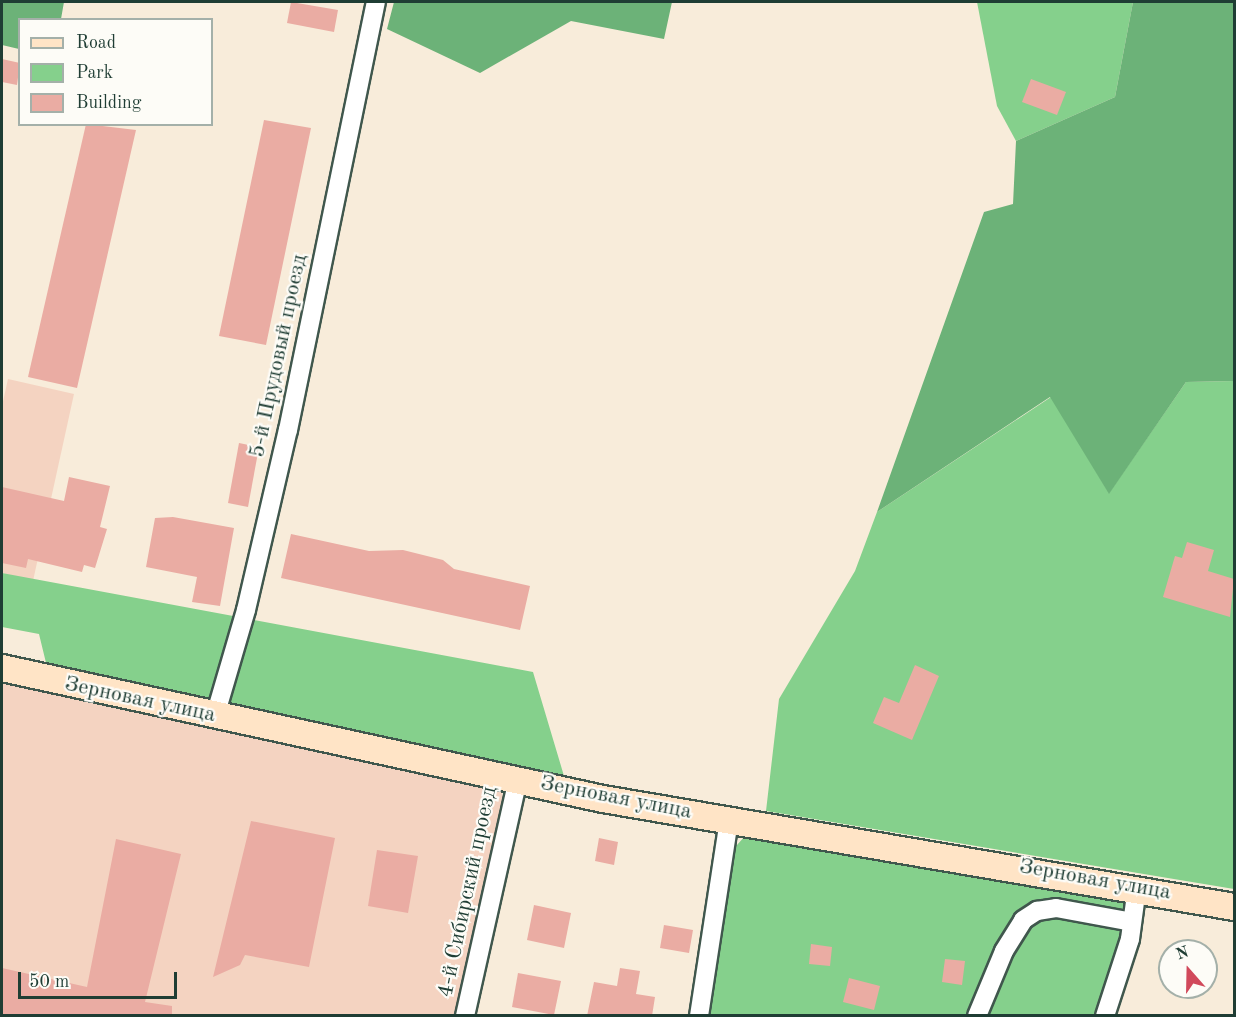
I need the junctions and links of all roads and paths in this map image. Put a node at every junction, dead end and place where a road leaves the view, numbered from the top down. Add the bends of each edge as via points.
1 (376, 2) edge
2 (2, 668) edge
3 (215, 717) junction
4 (518, 778) junction
5 (729, 820) junction
6 (1137, 887) junction
7 (1234, 907) edge
8 (1132, 922) junction
9 (465, 1016) edge
10 (699, 1016) edge
11 (977, 1016) edge
12 (1105, 1016) edge

1 - 3 street, 5-й Прудовый проезд via 293,408 246,610
2 - 3 street, Зерновая улица
3 - 4 street, Зерновая улица
4 - 5 street, Зерновая улица via 603,799
4 - 9 street, 4-й Сибирский проезд
5 - 6 street, Зерновая улица
5 - 10 street
6 - 7 street, Зерновая улица
6 - 8 street
8 - 11 street via 1056,908 1037,911 1023,920 1004,951
8 - 12 street

